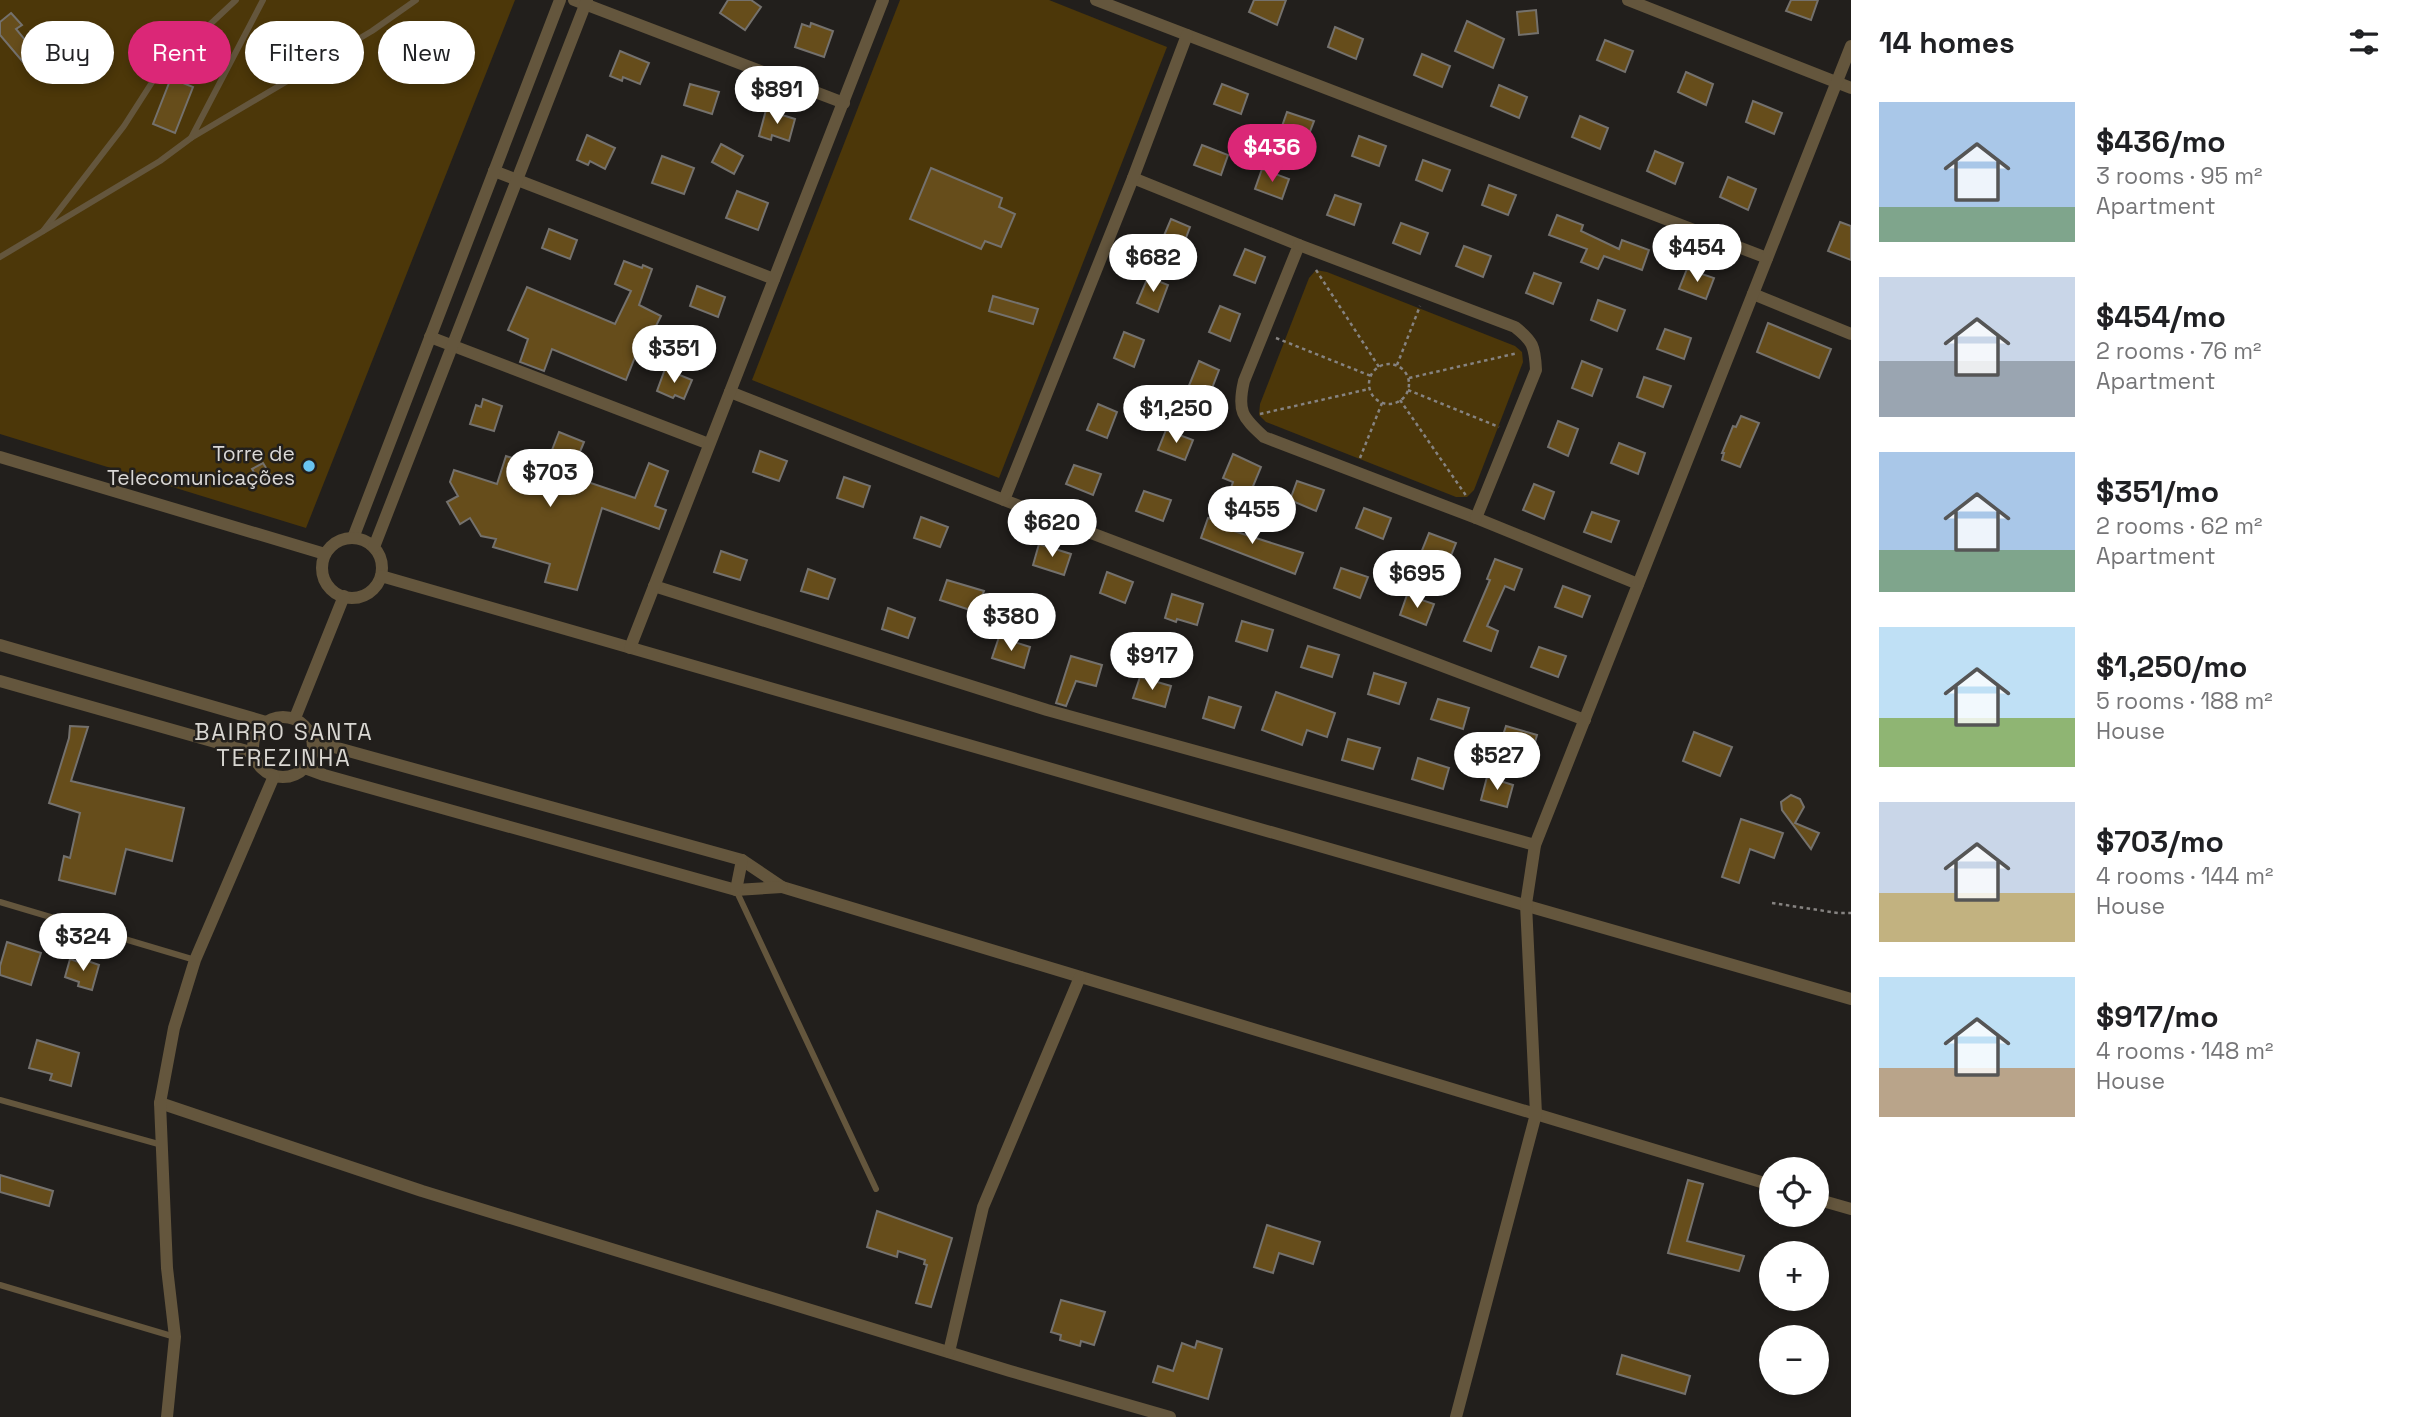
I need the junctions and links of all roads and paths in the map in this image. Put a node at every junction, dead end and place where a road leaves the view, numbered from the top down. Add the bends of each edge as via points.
1 (236, 0) edge
2 (263, 0) edge
3 (416, 0) edge
4 (560, 0) edge
5 (883, 0) edge
6 (1096, 0) edge
7 (1628, 0) edge
8 (582, 1) edge
9 (1187, 35) junction
10 (1851, 46) edge
11 (1836, 83) junction
12 (1851, 88) edge
13 (844, 103) junction
14 (191, 138) junction
15 (494, 171) junction
16 (1133, 178) junction
17 (517, 180) junction
18 (43, 231) junction
19 (1299, 245) junction
20 (0, 257) edge
21 (1767, 258) junction
22 (1316, 270) dead end
23 (774, 279) junction
24 (1424, 293) junction
25 (1753, 295) junction
26 (1264, 333) junction
27 (1851, 334) edge
28 (430, 337) junction
29 (452, 346) junction
30 (1522, 352) dead end
31 (1397, 366) junction
32 (1379, 367) junction
33 (1371, 376) junction
34 (1408, 379) junction
35 (1369, 388) junction
36 (1408, 390) junction
37 (730, 392) junction
38 (1400, 400) junction
39 (1382, 403) junction
40 (1259, 415) dead end
41 (1511, 431) junction
42 (709, 444) junction
43 (0, 457) edge
44 (1355, 473) junction
45 (1467, 497) dead end
46 (1004, 500) junction
47 (1476, 518) junction
48 (353, 538) junction
49 (374, 547) junction
50 (325, 554) junction
51 (381, 576) junction
52 (1638, 584) junction
53 (654, 586) junction
54 (344, 596) junction
55 (0, 645) edge
56 (629, 648) junction
57 (0, 681) edge
58 (295, 718) junction
59 (1585, 720) junction
60 (266, 722) junction
61 (311, 736) junction
62 (254, 753) junction
63 (305, 768) junction
64 (275, 776) junction
65 (1535, 845) junction
66 (742, 860) junction
67 (782, 887) junction
68 (736, 890) junction
69 (0, 902) edge
70 (1772, 903) dead end
71 (1526, 904) junction
72 (1851, 913) edge
73 (195, 960) junction
74 (1080, 976) junction
75 (1851, 999) edge
76 (0, 1100) edge
77 (160, 1103) junction
78 (1536, 1114) junction
79 (162, 1144) junction
80 (1759, 1181) edge
81 (876, 1189) dead end
82 (1829, 1203) edge
83 (1851, 1209) edge
84 (0, 1285) edge
85 (175, 1337) junction
86 (948, 1352) junction
87 (167, 1417) edge
88 (1170, 1417) edge
89 (1456, 1417) edge

1 - 18 lane via 158,72 124,126
2 - 14 lane
3 - 14 lane
4 - 15 street
5 - 13 street
6 - 9 street
7 - 11 street
8 - 13 street
8 - 17 street
9 - 16 street
9 - 21 street
10 - 11 street
11 - 12 street
11 - 21 street
13 - 23 street
14 - 18 lane
15 - 17 street
15 - 28 street
16 - 19 street
16 - 46 street
17 - 23 street
17 - 29 street
18 - 20 lane
19 - 24 street
19 - 26 street
21 - 25 street
22 - 32 path
23 - 37 street
24 - 31 path
24 - 41 street via 1515,327 1528,338 1535,351 1536,370
25 - 27 street
25 - 52 street
26 - 33 path
26 - 44 street via 1239,403 1246,421 1264,437
28 - 29 street
28 - 48 street
29 - 42 street
29 - 49 street
30 - 34 path
31 - 32 path
31 - 34 path
32 - 33 path
33 - 35 path
34 - 36 path
35 - 39 path
35 - 40 path
36 - 38 path
36 - 41 path
37 - 42 street
37 - 46 street
38 - 39 path
38 - 45 path
39 - 44 path
41 - 47 street
42 - 53 street
43 - 50 street
44 - 47 street
46 - 59 street
47 - 52 street
48 - 49 street
48 - 50 street via 336,542
49 - 51 street via 382,560
50 - 54 street via 325,580
51 - 54 street via 371,591 354,598
51 - 56 street
52 - 59 street
53 - 56 street
53 - 65 street via 1047,710
54 - 58 street
55 - 60 street
56 - 71 street
57 - 62 street
58 - 60 street
58 - 61 street
59 - 65 street
60 - 62 street via 255,736
61 - 63 street via 313,752
61 - 66 street via 334,747
62 - 64 street via 261,767
63 - 64 street via 291,776
63 - 68 street
64 - 73 street
65 - 71 street
66 - 67 street
66 - 68 street
67 - 68 street
67 - 74 street
68 - 81 lane
69 - 73 lane
70 - 72 path
71 - 75 street
71 - 78 street
73 - 77 street via 174,1028
74 - 78 street
74 - 86 street via 982,1207
76 - 79 lane
77 - 79 street
77 - 86 street via 422,1191
78 - 80 street
78 - 89 street
79 - 85 street
82 - 83 street
84 - 85 lane
85 - 87 street
86 - 88 street

